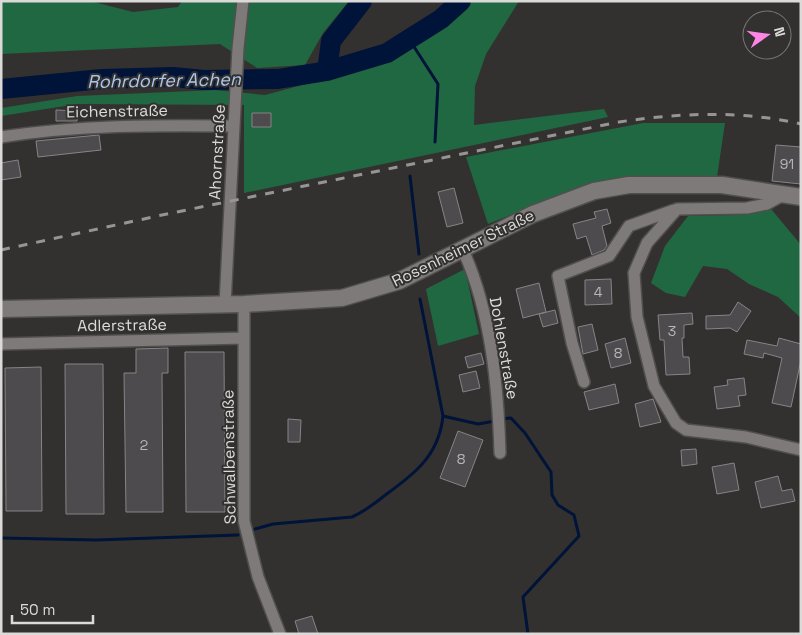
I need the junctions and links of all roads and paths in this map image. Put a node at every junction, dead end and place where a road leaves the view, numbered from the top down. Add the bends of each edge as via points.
1 (244, 1) edge
2 (234, 126) junction
3 (1, 137) edge
4 (793, 195) edge
5 (677, 210) junction
6 (463, 250) junction
7 (225, 304) junction
8 (244, 304) junction
9 (1, 309) edge
10 (244, 338) junction
11 (1, 344) edge
12 (584, 382) dead end
13 (801, 450) edge
14 (500, 454) dead end
15 (280, 634) edge

1 - 2 street, Ahornstraße
2 - 3 street, Eichenstraße via 117,126
2 - 7 street, Ahornstraße
4 - 5 street via 747,208
4 - 6 main road, Rosenheimer Straße via 722,184 620,186 594,191 533,214
5 - 12 street via 629,226 609,256 558,276
5 - 13 street via 647,243 634,273 636,318 654,386 676,422 686,430 746,437
6 - 8 main road, Rosenheimer Straße via 399,282 342,298
6 - 14 street, Dohlenstraße via 481,302 491,353
7 - 8 main road, Rosenheimer Straße
7 - 9 main road, Rosenheimer Straße
8 - 10 street, Schwalbenstraße
10 - 11 street, Adlerstraße
10 - 15 street, Schwalbenstraße via 244,521 258,577

